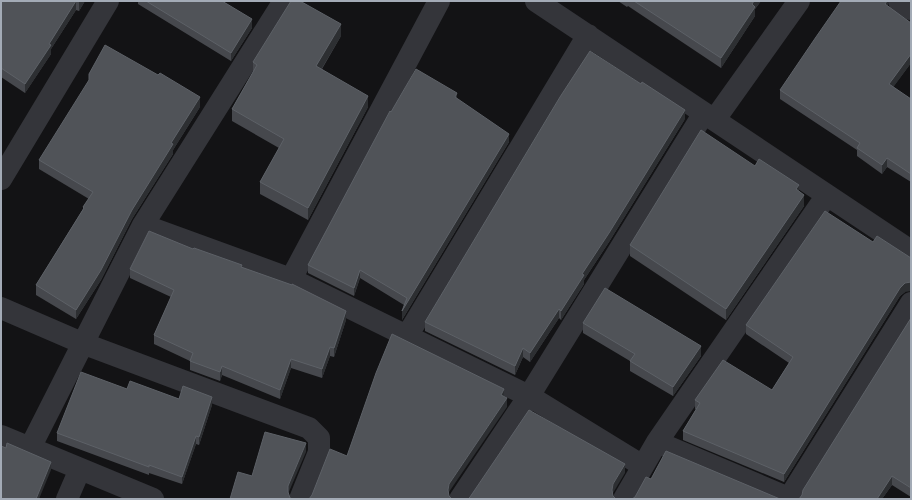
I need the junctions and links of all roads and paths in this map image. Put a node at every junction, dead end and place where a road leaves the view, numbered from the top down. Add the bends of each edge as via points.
1 (108, 1) edge
2 (284, 1) edge
3 (439, 1) edge
4 (536, 1) edge
5 (799, 1) edge
6 (899, 1) edge
7 (911, 9) edge
8 (588, 35) junction
9 (709, 116) junction
10 (1, 179) edge
11 (827, 195) junction
12 (143, 224) junction
13 (911, 251) edge
14 (291, 279) junction
15 (911, 303) edge
16 (1, 308) edge
17 (407, 336) junction
18 (82, 343) junction
19 (529, 396) junction
20 (1, 436) edge
21 (657, 442) junction
22 (30, 448) junction
23 (643, 466) junction
24 (80, 469) junction
25 (790, 498) edge
26 (68, 499) edge
27 (153, 499) edge
28 (300, 499) edge
29 (460, 499) edge
30 (624, 499) edge

1 - 10 street
2 - 12 street
3 - 14 street
4 - 8 street
5 - 9 street
6 - 7 street
8 - 9 street
8 - 17 street
9 - 11 street
9 - 19 street
11 - 13 street
11 - 21 street
12 - 14 street
12 - 18 street
14 - 17 street
15 - 25 street
16 - 18 street
17 - 19 street
18 - 22 street
18 - 28 street via 309,428 319,438 319,452
19 - 23 street
19 - 29 street
20 - 22 street
21 - 23 street
21 - 25 street
22 - 24 street
23 - 30 street
24 - 26 street
24 - 27 street

